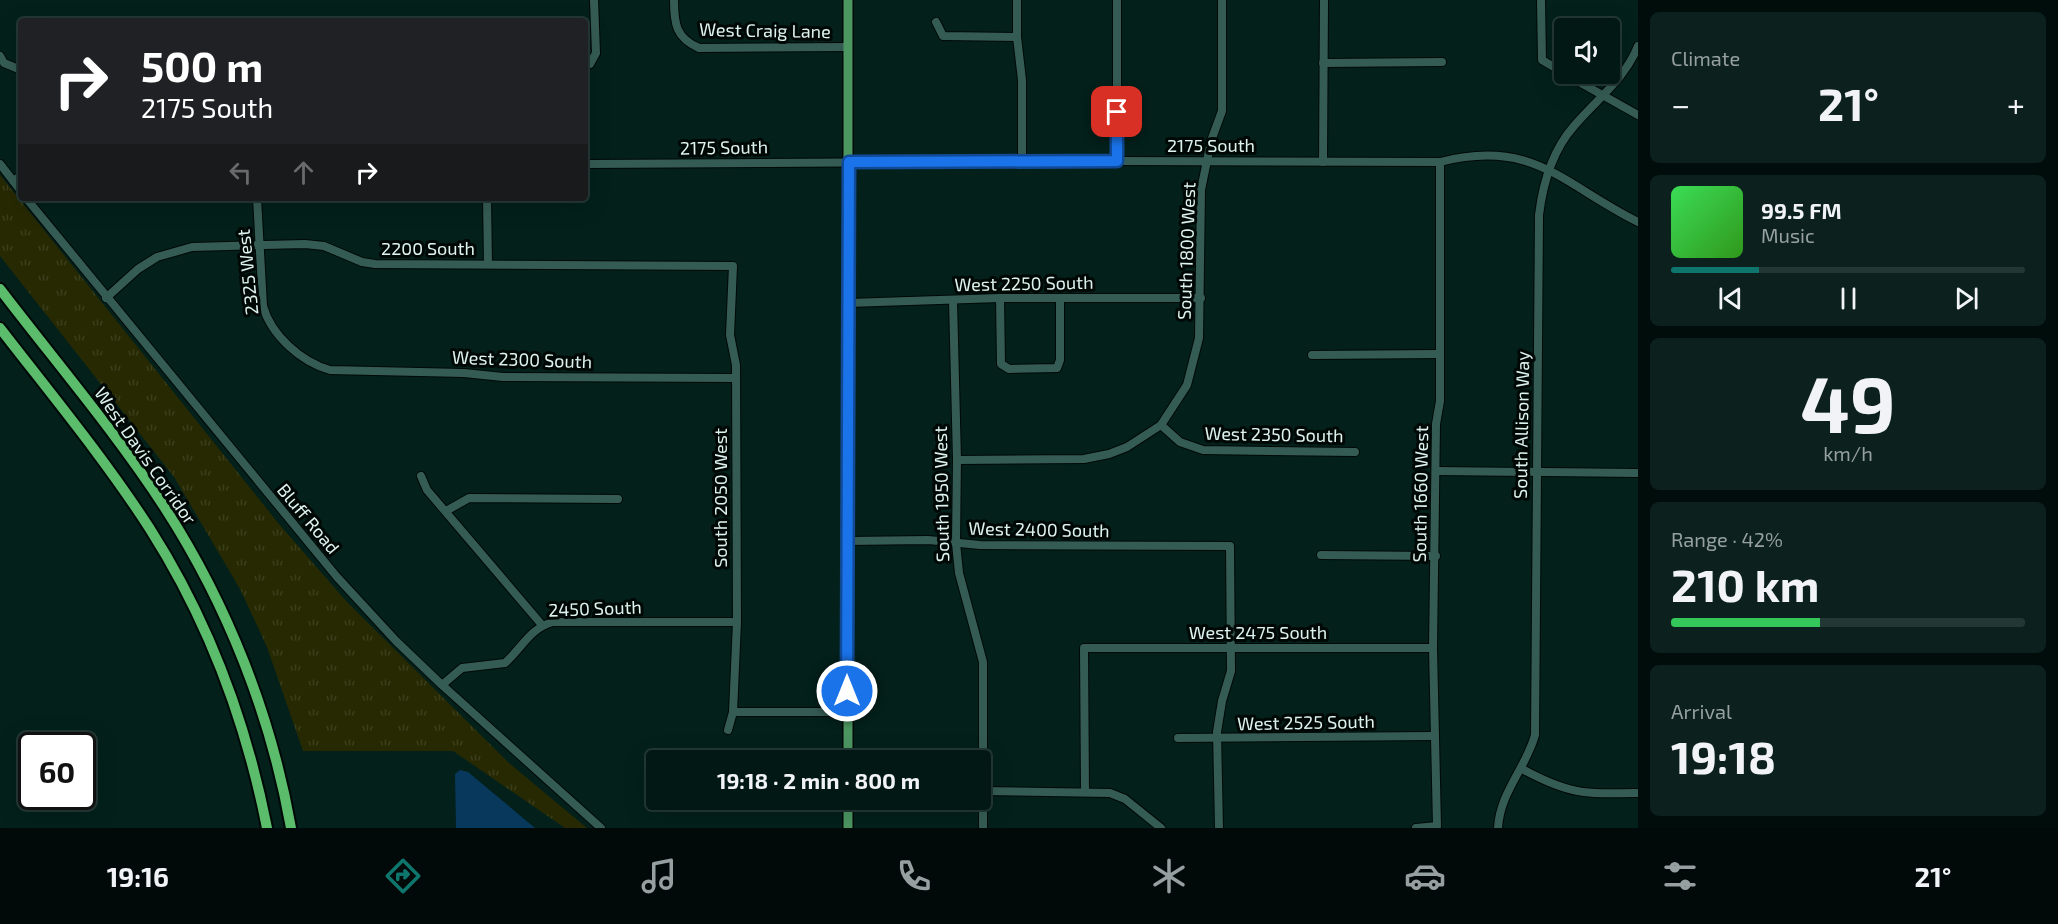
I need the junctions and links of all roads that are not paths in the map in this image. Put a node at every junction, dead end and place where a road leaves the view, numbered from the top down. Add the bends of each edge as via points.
1 (594, 0) edge
2 (674, 0) edge
3 (848, 0) edge
4 (1017, 0) edge
5 (1117, 0) edge
6 (1222, 0) edge
7 (1324, 0) edge
8 (1541, 0) edge
9 (936, 22) dead end
10 (1017, 37) junction
11 (1638, 46) edge
12 (848, 47) junction
13 (2, 59) edge
14 (1442, 62) dead end
15 (1323, 63) junction
16 (588, 65) edge
17 (1554, 67) edge
18 (18, 68) edge
19 (1581, 84) edge
20 (1602, 97) junction
21 (1638, 116) edge
22 (1022, 161) junction
23 (1117, 161) junction
24 (849, 162) junction
25 (1208, 162) junction
26 (1323, 162) junction
27 (1440, 162) junction
28 (0, 164) edge
29 (588, 164) edge
30 (1548, 168) junction
31 (18, 178) edge
32 (13, 181) junction
33 (18, 187) edge
34 (29, 201) edge
35 (257, 201) edge
36 (487, 201) edge
37 (1638, 222) edge
38 (258, 246) junction
39 (488, 264) junction
40 (733, 266) joint
41 (0, 289) edge
42 (106, 298) junction
43 (1000, 298) junction
44 (1060, 298) junction
45 (1201, 298) junction
46 (953, 301) junction
47 (848, 303) junction
48 (0, 328) edge
49 (1439, 354) junction
50 (1312, 355) dead end
51 (308, 362) joint
52 (736, 378) junction
53 (1161, 424) junction
54 (1355, 452) dead end
55 (957, 460) junction
56 (1437, 471) junction
57 (1536, 472) junction
58 (1638, 472) edge
59 (421, 476) dead end
60 (618, 499) dead end
61 (446, 511) junction
62 (847, 541) junction
63 (956, 543) junction
64 (1320, 555) dead end
65 (1436, 556) junction
66 (737, 622) junction
67 (542, 625) junction
68 (1232, 647) junction
69 (1433, 648) junction
70 (441, 685) junction
71 (733, 712) junction
72 (847, 712) junction
73 (728, 730) dead end
74 (1435, 736) junction
75 (1178, 738) dead end
76 (1217, 738) junction
77 (848, 750) edge
78 (983, 750) edge
79 (1522, 769) junction
80 (991, 791) edge
81 (1085, 791) junction
82 (1638, 793) edge
83 (848, 810) edge
84 (983, 810) edge
85 (267, 828) edge
86 (291, 828) edge
87 (601, 828) edge
88 (848, 828) edge
89 (983, 828) edge
90 (1161, 828) edge
91 (1219, 828) edge
92 (1416, 828) edge
93 (1498, 828) edge

1 - 16 street via 596,53
2 - 12 street, West Craig Lane via 676,27 683,40 699,48
3 - 12 main road
4 - 10 street
5 - 23 street
6 - 25 street, South 1800 West via 1222,111
7 - 15 street
8 - 17 street via 1542,60
9 - 10 street via 943,36
10 - 22 street via 1022,80
11 - 20 street, South Allison Way via 1624,73
12 - 24 main road
13 - 18 street
14 - 15 street
15 - 26 street
19 - 20 street
20 - 21 street
20 - 30 street, South Allison Way via 1574,126
22 - 23 street, 2175 South
22 - 24 street, 2175 South
23 - 25 street, 2175 South
24 - 29 street, 2175 South
24 - 47 main road
25 - 26 street, 2175 South
25 - 45 street, South 1800 West via 1200,204
26 - 27 street, 2175 South
27 - 30 street, 2175 South via 1479,154 1523,158
27 - 49 street, South 1660 West
28 - 32 street
30 - 37 street, 2175 South
30 - 57 street, South Allison Way via 1539,215
31 - 32 street
32 - 33 street
34 - 42 street, Bluff Road
35 - 38 street, 2325 West
36 - 39 street
38 - 39 street, 2200 South via 324,246 375,264
38 - 42 street, 2200 South via 175,250 138,269
38 - 51 street, 2325 West via 267,320
39 - 40 street, 2200 South
40 - 52 street, South 2050 West via 730,335
41 - 86 highway, West Davis Corridor via 150,486 207,582 255,692
42 - 70 street, Bluff Road via 337,577
43 - 44 street, West 2250 South
43 - 44 street via 1003,368 1051,369 1059,365
43 - 46 street, West 2250 South
44 - 45 street, West 2250 South
45 - 53 street, South 1800 West via 1199,338 1187,385
46 - 47 street, West 2250 South
46 - 55 street, South 1950 West
47 - 62 main road
48 - 85 highway, West Davis Corridor via 121,486 185,591 233,701
49 - 50 street
49 - 56 street, South 1660 West
51 - 52 street, West 2300 South via 330,370 503,377
52 - 66 street, South 2050 West
53 - 54 street, West 2350 South via 1180,442 1203,450
53 - 55 street via 1127,447 1097,458
55 - 63 street, South 1950 West
56 - 57 street
56 - 65 street, South 1660 West
57 - 58 street
57 - 79 street, South Allison Way via 1535,735
59 - 61 street via 427,490
60 - 61 street via 470,498
61 - 67 street
62 - 63 street, West 2400 South
62 - 72 main road
63 - 68 street, West 2400 South via 1230,546
63 - 78 street, South 1950 West via 958,573 984,662
64 - 65 street
65 - 69 street, South 1660 West
66 - 67 street, 2450 South
66 - 71 street, South 2050 West
67 - 70 street, 2450 South via 505,663 462,668
68 - 69 street, West 2475 South
68 - 76 street
68 - 81 street, West 2475 South via 1084,648
69 - 74 street, South 1660 West
70 - 87 street, Bluff Road
71 - 72 street
71 - 73 street, South 2050 West
72 - 77 main road
74 - 76 street, West 2525 South
74 - 92 street, South 1660 West via 1437,826
75 - 76 street, West 2525 South
76 - 91 street
79 - 82 street via 1564,790
79 - 93 street, South Allison Way via 1503,801
80 - 81 street
81 - 90 street via 1125,799
83 - 88 main road
84 - 89 street, South 1950 West

